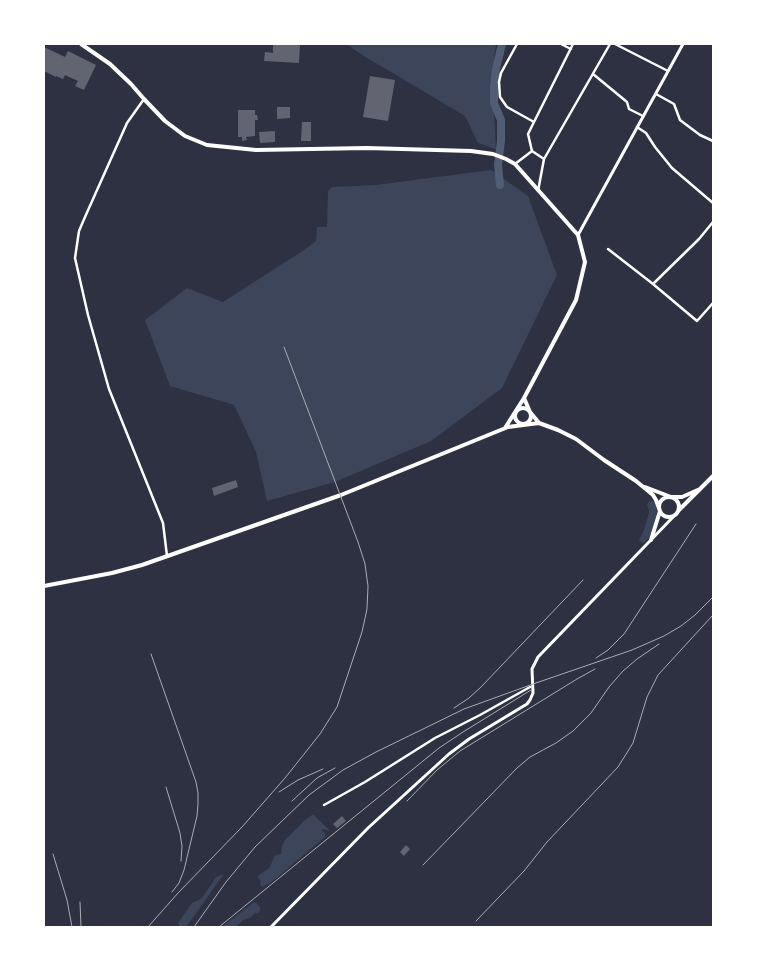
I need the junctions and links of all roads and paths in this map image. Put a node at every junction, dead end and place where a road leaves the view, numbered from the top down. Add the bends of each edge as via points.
1 (81, 44) edge
2 (517, 44) edge
3 (561, 44) edge
4 (573, 44) edge
5 (610, 44) edge
6 (614, 44) edge
7 (683, 44) edge
8 (571, 49) junction
9 (668, 71) junction
10 (593, 74) junction
11 (656, 94) junction
12 (144, 99) junction
13 (643, 116) junction
14 (534, 122) junction
15 (637, 127) junction
16 (713, 141) edge
17 (532, 151) junction
18 (544, 158) junction
19 (515, 164) junction
20 (538, 191) junction
21 (713, 203) edge
22 (713, 222) edge
23 (578, 235) junction
24 (608, 249) dead end
25 (653, 284) junction
26 (713, 302) edge
27 (524, 398) junction
28 (516, 412) junction
29 (530, 412) junction
30 (538, 423) junction
31 (523, 425) junction
32 (505, 428) junction
33 (713, 476) edge
34 (643, 486) junction
35 (700, 489) junction
36 (671, 497) junction
37 (660, 511) junction
38 (674, 515) junction
39 (651, 540) junction
40 (167, 556) junction
41 (44, 586) edge
42 (530, 687) dead end
43 (324, 805) dead end
44 (271, 927) edge

1 - 12 main road via 110,64
2 - 14 street via 501,74 500,97 507,107
3 - 8 street
4 - 8 street
5 - 10 street
6 - 9 street
7 - 9 street
8 - 14 street
9 - 11 street
10 - 13 street via 627,102 629,109
10 - 18 street
11 - 13 street
11 - 16 street via 674,104 680,120
12 - 19 main road via 165,121 186,136 207,145 256,150 367,148 471,151 493,154
12 - 40 street via 127,123 85,217 79,231 75,258 108,389 163,523
13 - 15 street
14 - 17 street via 528,134
15 - 21 street via 646,133 672,168
15 - 23 street
17 - 18 street
17 - 19 street
18 - 20 street
19 - 20 main road
20 - 23 main road
22 - 25 street
23 - 27 main road via 585,262 576,300
24 - 25 street
25 - 26 street via 697,321
27 - 28 main road
27 - 29 main road
28 - 29 main road via 524,408
28 - 31 main road via 516,421
28 - 32 main road
29 - 30 main road
29 - 31 main road via 530,421
30 - 31 main road
30 - 34 main road via 576,439
31 - 32 main road
32 - 40 main road via 341,495
33 - 35 main road
34 - 36 main road
34 - 37 main road via 656,500
35 - 36 main road via 682,497
35 - 38 main road
36 - 37 main road via 662,500
36 - 38 main road via 679,508
37 - 38 main road via 666,516
37 - 39 main road
38 - 39 street
39 - 44 street via 538,657 532,669 533,689 527,704 449,754 368,828
40 - 41 main road via 112,574
42 - 43 street via 435,738

